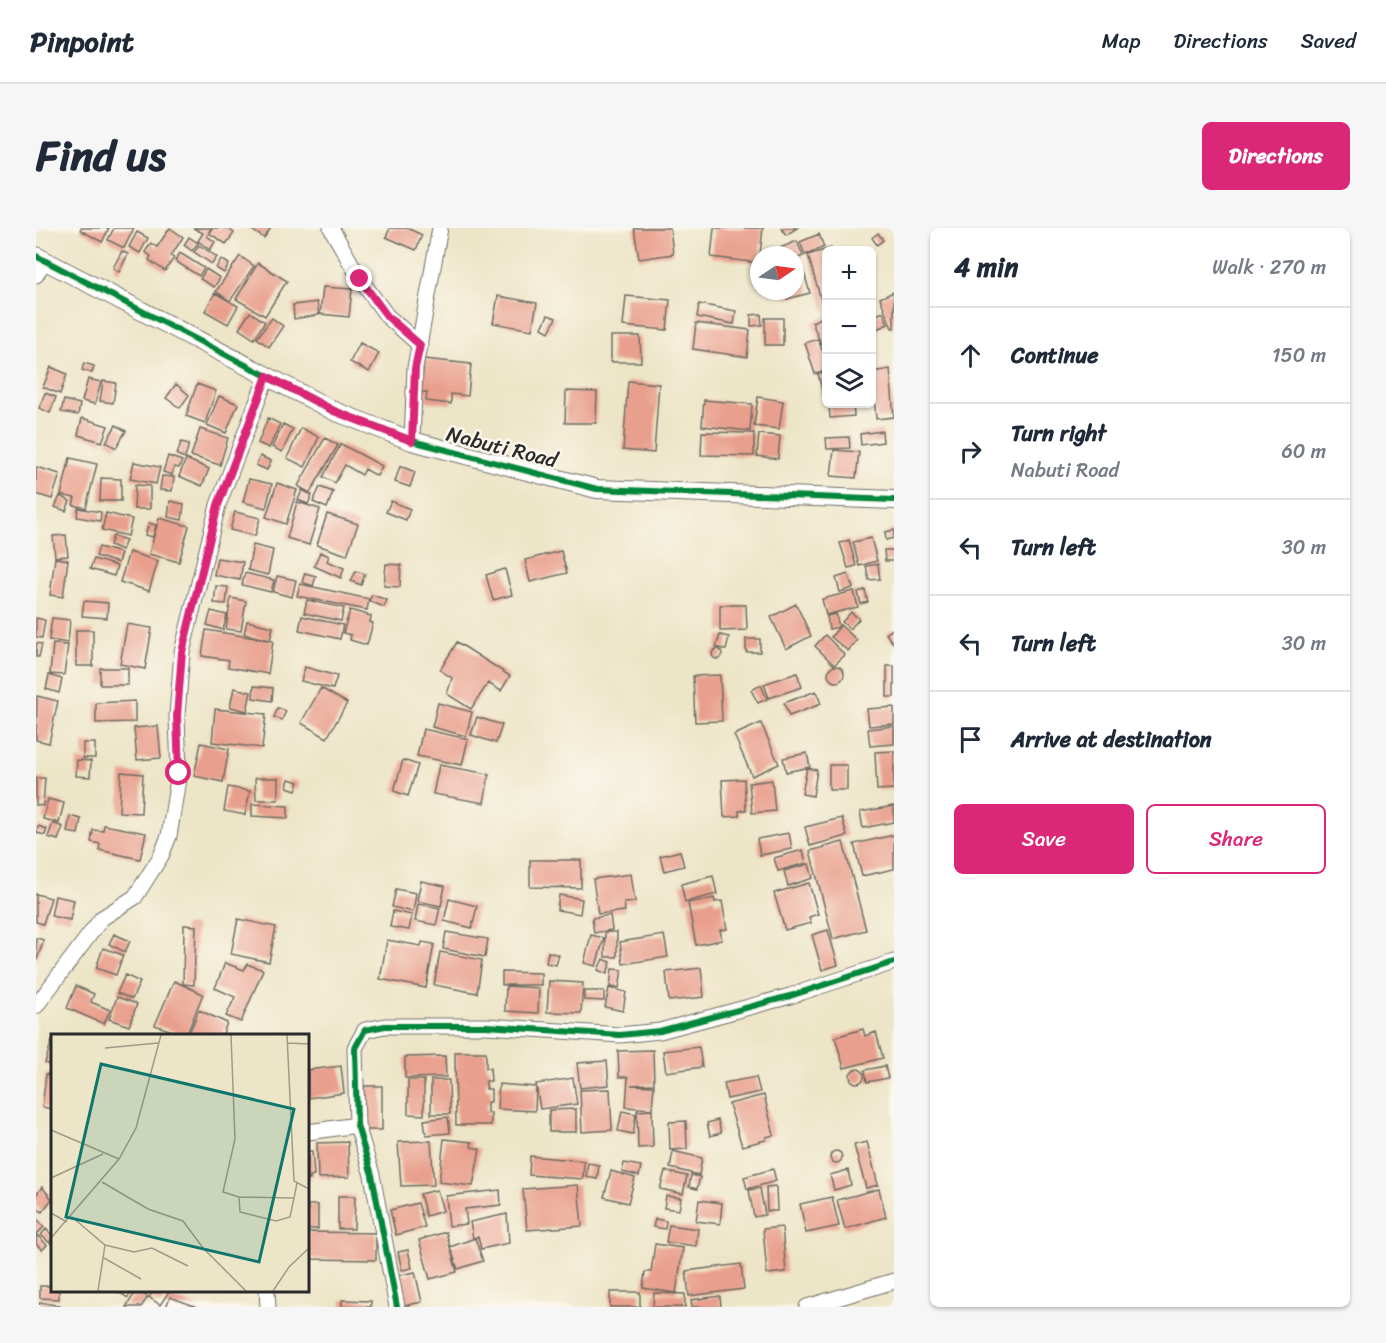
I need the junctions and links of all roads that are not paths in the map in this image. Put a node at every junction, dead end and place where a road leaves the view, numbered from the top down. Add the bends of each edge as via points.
1 (331, 228) edge
2 (440, 228) edge
3 (39, 264) edge
4 (420, 345) junction
5 (267, 376) junction
6 (412, 441) junction
7 (894, 500) edge
8 (894, 962) edge
9 (36, 1006) edge
10 (357, 1125) junction
11 (309, 1132) edge
12 (894, 1281) edge
13 (397, 1307) edge
14 (807, 1307) edge

1 - 4 street via 387,316
2 - 4 street
3 - 5 street, Nabuti Road
4 - 6 street via 415,368
5 - 6 street, Nabuti Road via 334,411
5 - 9 street via 218,505 182,652 177,716 179,773 169,836 135,897 102,918
6 - 7 street, Nabuti Road via 597,489
8 - 10 street via 790,996 660,1031 620,1035 486,1026 385,1026 365,1030 355,1048
10 - 11 street
10 - 13 street via 372,1175
12 - 14 street

